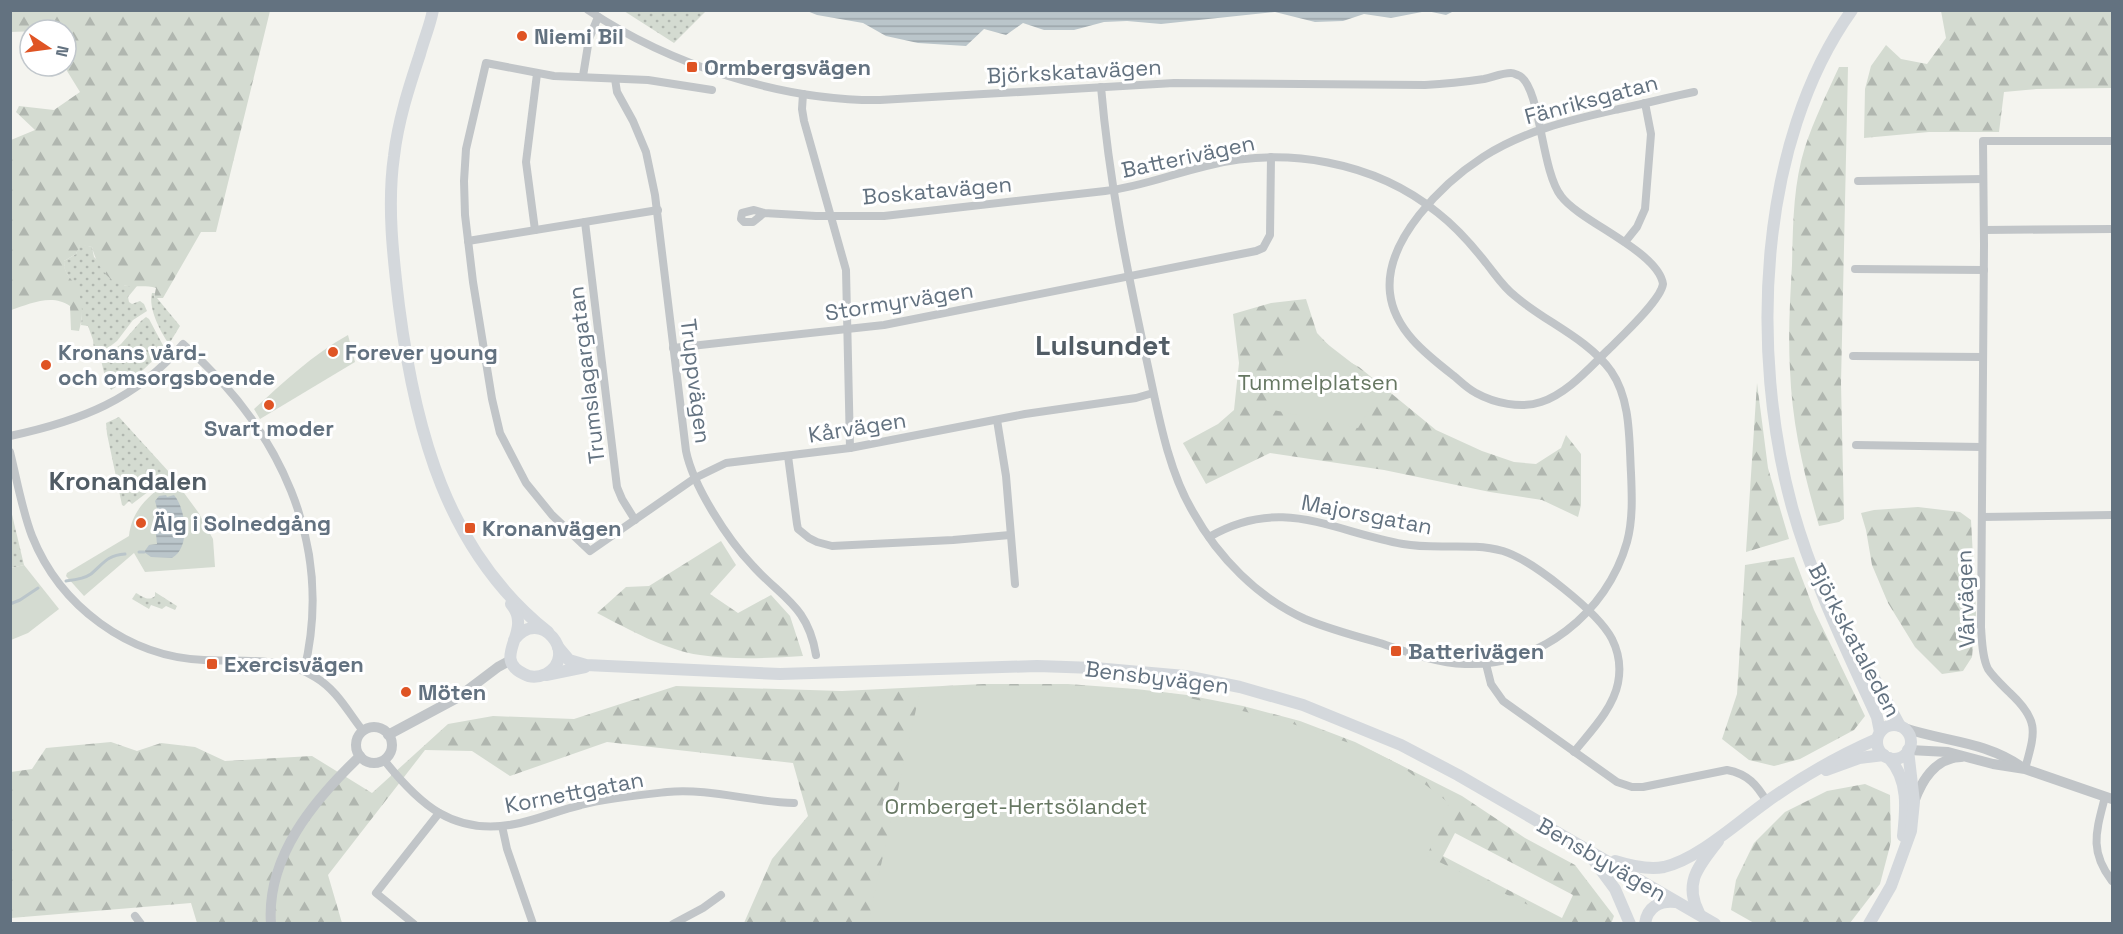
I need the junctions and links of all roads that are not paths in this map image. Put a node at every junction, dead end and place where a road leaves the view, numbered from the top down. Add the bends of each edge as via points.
1 (425, 10) edge
2 (432, 10) edge
3 (588, 10) edge
4 (1852, 10) edge
5 (598, 17) junction
6 (421, 51) junction
7 (537, 74) junction
8 (583, 76) junction
9 (615, 78) junction
10 (1101, 87) junction
11 (712, 90) dead end
12 (1694, 92) dead end
13 (803, 94) junction
14 (1645, 103) junction
15 (1540, 129) junction
16 (2112, 141) edge
17 (1271, 157) junction
18 (1983, 179) junction
19 (1858, 181) dead end
20 (1113, 190) junction
21 (1427, 205) junction
22 (658, 210) junction
23 (764, 213) dead end
24 (830, 215) junction
25 (585, 222) junction
26 (2112, 229) edge
27 (535, 230) junction
28 (1984, 230) junction
29 (468, 241) junction
30 (1625, 242) junction
31 (1855, 269) dead end
32 (1984, 270) junction
33 (1661, 276) joint
34 (1128, 278) junction
35 (848, 330) junction
36 (673, 348) junction
37 (1853, 356) dead end
38 (1983, 357) junction
39 (1599, 358) junction
40 (1154, 393) junction
41 (997, 420) junction
42 (10, 436) edge
43 (1856, 445) dead end
44 (1982, 447) junction
45 (850, 448) junction
46 (10, 452) edge
47 (788, 456) junction
48 (695, 478) junction
49 (2112, 515) edge
50 (1982, 517) junction
51 (635, 520) junction
52 (1011, 534) junction
53 (1209, 537) junction
54 (1809, 554) junction
55 (1015, 584) dead end
56 (503, 591) junction
57 (1589, 612) junction
58 (548, 632) junction
59 (514, 640) junction
60 (558, 647) junction
61 (816, 655) dead end
62 (511, 660) junction
63 (1485, 664) junction
64 (613, 666) junction
65 (304, 671) junction
66 (542, 676) junction
67 (1902, 727) junction
68 (363, 731) junction
69 (388, 735) junction
70 (1878, 736) junction
71 (1908, 750) junction
72 (1575, 752) junction
73 (360, 756) junction
74 (1886, 757) junction
75 (1968, 757) junction
76 (384, 760) junction
77 (2025, 769) junction
78 (1816, 772) junction
79 (2109, 798) edge
80 (1767, 802) junction
81 (1914, 802) junction
82 (794, 803) dead end
83 (439, 813) junction
84 (502, 826) junction
85 (1724, 834) junction
86 (1578, 845) junction
87 (1903, 852) junction
88 (2112, 882) edge
89 (721, 895) dead end
90 (1677, 902) junction
91 (1699, 915) junction
92 (135, 916) dead end
93 (141, 924) edge
94 (271, 924) edge
95 (414, 924) edge
96 (533, 924) edge
97 (673, 924) edge
98 (1630, 924) edge
99 (1645, 924) edge
100 (1715, 924) edge
101 (1869, 924) edge

1 - 6 main road
2 - 6 main road
3 - 5 street, Björkskatavägen
4 - 54 main road, Björkskataleden via 1814,78 1795,128 1779,191 1771,254 1768,331 1776,430 1783,473
5 - 8 street via 589,39
5 - 13 street, Björkskatavägen via 656,48 706,68
6 - 56 main road via 402,111 391,180 404,348 417,413 436,470 469,543
7 - 8 street
7 - 27 street via 526,162
7 - 29 street via 486,63 466,149
8 - 9 street
9 - 11 street
9 - 22 street, Truppvägen via 617,92 646,152
10 - 13 street, Björkskatavägen via 880,100
10 - 15 street, Björkskatavägen via 1208,82 1425,86 1511,73 1529,86
10 - 20 street, Batterivägen
12 - 14 street, Fänriksgatan
13 - 24 street via 804,121
14 - 15 street, Fänriksgatan
14 - 30 street via 1651,134 1645,208
15 - 21 street, Fänriksgatan via 1482,158
15 - 30 street, Björkskatavägen via 1552,181 1562,197
16 - 18 street, Vårvägen via 1983,141
17 - 20 street, Batterivägen via 1225,162
17 - 21 street, Batterivägen via 1303,158 1353,169 1385,181
17 - 34 street, Stormyrvägen via 1270,235 1263,248
18 - 19 street
18 - 28 street, Vårvägen
20 - 24 street, Boskatavägen via 931,212
20 - 34 street, Batterivägen
21 - 39 street, Batterivägen via 1456,230 1509,292
21 - 39 street, Fänriksgatan via 1406,234 1392,264 1390,292 1395,313 1408,336 1441,366 1475,393 1517,405 1541,402 1562,391
22 - 25 street
22 - 36 street, Truppvägen
23 - 24 street, Boskatavägen
24 - 35 street via 846,270
25 - 27 street
25 - 51 street, Trumslagargatan via 617,487
26 - 28 street
27 - 29 street
28 - 32 street, Vårvägen
29 - 51 street, Kårvägen via 492,399 501,433 526,483 590,551
30 - 33 street, Björkskatavägen
31 - 32 street
32 - 38 street, Vårvägen
33 - 39 street, Fänriksgatan via 1659,295
34 - 35 street, Stormyrvägen
34 - 40 street, Batterivägen
35 - 36 street, Stormyrvägen
35 - 45 street
36 - 48 street, Truppvägen via 686,451
37 - 38 street
38 - 44 street, Vårvägen
39 - 57 street, Batterivägen via 1611,371 1624,398 1631,516 1618,566
40 - 41 street, Kårvägen
40 - 53 street, Batterivägen via 1178,483
41 - 45 street, Kårvägen
41 - 52 street
42 - 65 street via 89,414 120,398 155,373 183,344 246,412 270,449 294,499 306,534 314,579 313,625
43 - 44 street
44 - 50 street, Vårvägen
45 - 47 street, Kårvägen
46 - 65 street via 27,522 40,553 62,587 96,620 130,641 168,655 274,662
47 - 48 street, Kårvägen via 738,460
47 - 52 street via 796,524 817,542 840,547
48 - 51 street, Kårvägen
48 - 61 street, Truppvägen via 734,544 801,615
49 - 50 street, Vårvägen
50 - 77 street, Vårvägen via 1983,649 1987,667 2033,720 2033,740
52 - 55 street
53 - 57 street, Majorsgatan via 1230,526 1288,517 1317,520 1413,546 1495,549 1509,553 1559,585
53 - 63 street, Batterivägen via 1254,586 1309,620 1436,660
54 - 67 main road, Björkskataleden
54 - 70 main road, Björkskataleden via 1828,608 1877,717
56 - 58 main road
56 - 59 main road via 518,618
57 - 63 street, Batterivägen via 1543,645 1520,656
57 - 72 street, Majorsgatan via 1614,642 1620,674 1613,698
58 - 59 main road via 528,629
58 - 60 main road
59 - 62 main road
60 - 64 main road, Bensbyvägen via 575,663
60 - 66 main road via 555,666
62 - 66 main road via 525,675
62 - 69 street via 457,698
63 - 72 street via 1491,684 1503,701
64 - 66 main road, Bensbyvägen
64 - 86 main road, Bensbyvägen via 780,674 1037,666 1187,676 1303,705 1401,745
65 - 68 street via 341,699
67 - 70 main road via 1889,725
67 - 71 main road via 1910,737
67 - 77 street via 1992,750
68 - 69 street via 374,728
68 - 73 street via 356,741
69 - 76 street via 391,746
70 - 74 main road via 1877,747
70 - 78 main road
71 - 74 main road via 1899,758
71 - 75 street
71 - 81 main road
72 - 80 street via 1617,782 1636,788 1713,772 1735,772 1753,781
73 - 76 street via 373,763
73 - 94 street via 309,814 286,848 272,894
74 - 78 main road via 1859,758
74 - 87 main road via 1900,771 1904,787
75 - 77 street
75 - 81 street via 1953,757 1939,764 1924,779
76 - 83 street, Kornettgatan via 418,799
77 - 79 street
78 - 80 main road
79 - 88 street via 2097,836 2097,855
80 - 85 main road
81 - 87 main road via 1911,831
82 - 84 street, Kornettgatan via 704,792 668,792 590,803
83 - 84 street, Kornettgatan via 469,824
83 - 95 street via 376,893
84 - 96 street
85 - 86 main road via 1683,860 1656,868 1630,866
85 - 91 main road via 1695,875 1691,893
86 - 90 main road, Bensbyvägen
86 - 98 main road via 1615,889
87 - 101 main road via 1888,894
89 - 97 street
90 - 91 main road, Bensbyvägen
90 - 99 main road via 1654,906
91 - 100 main road, Bensbyvägen
92 - 93 street

